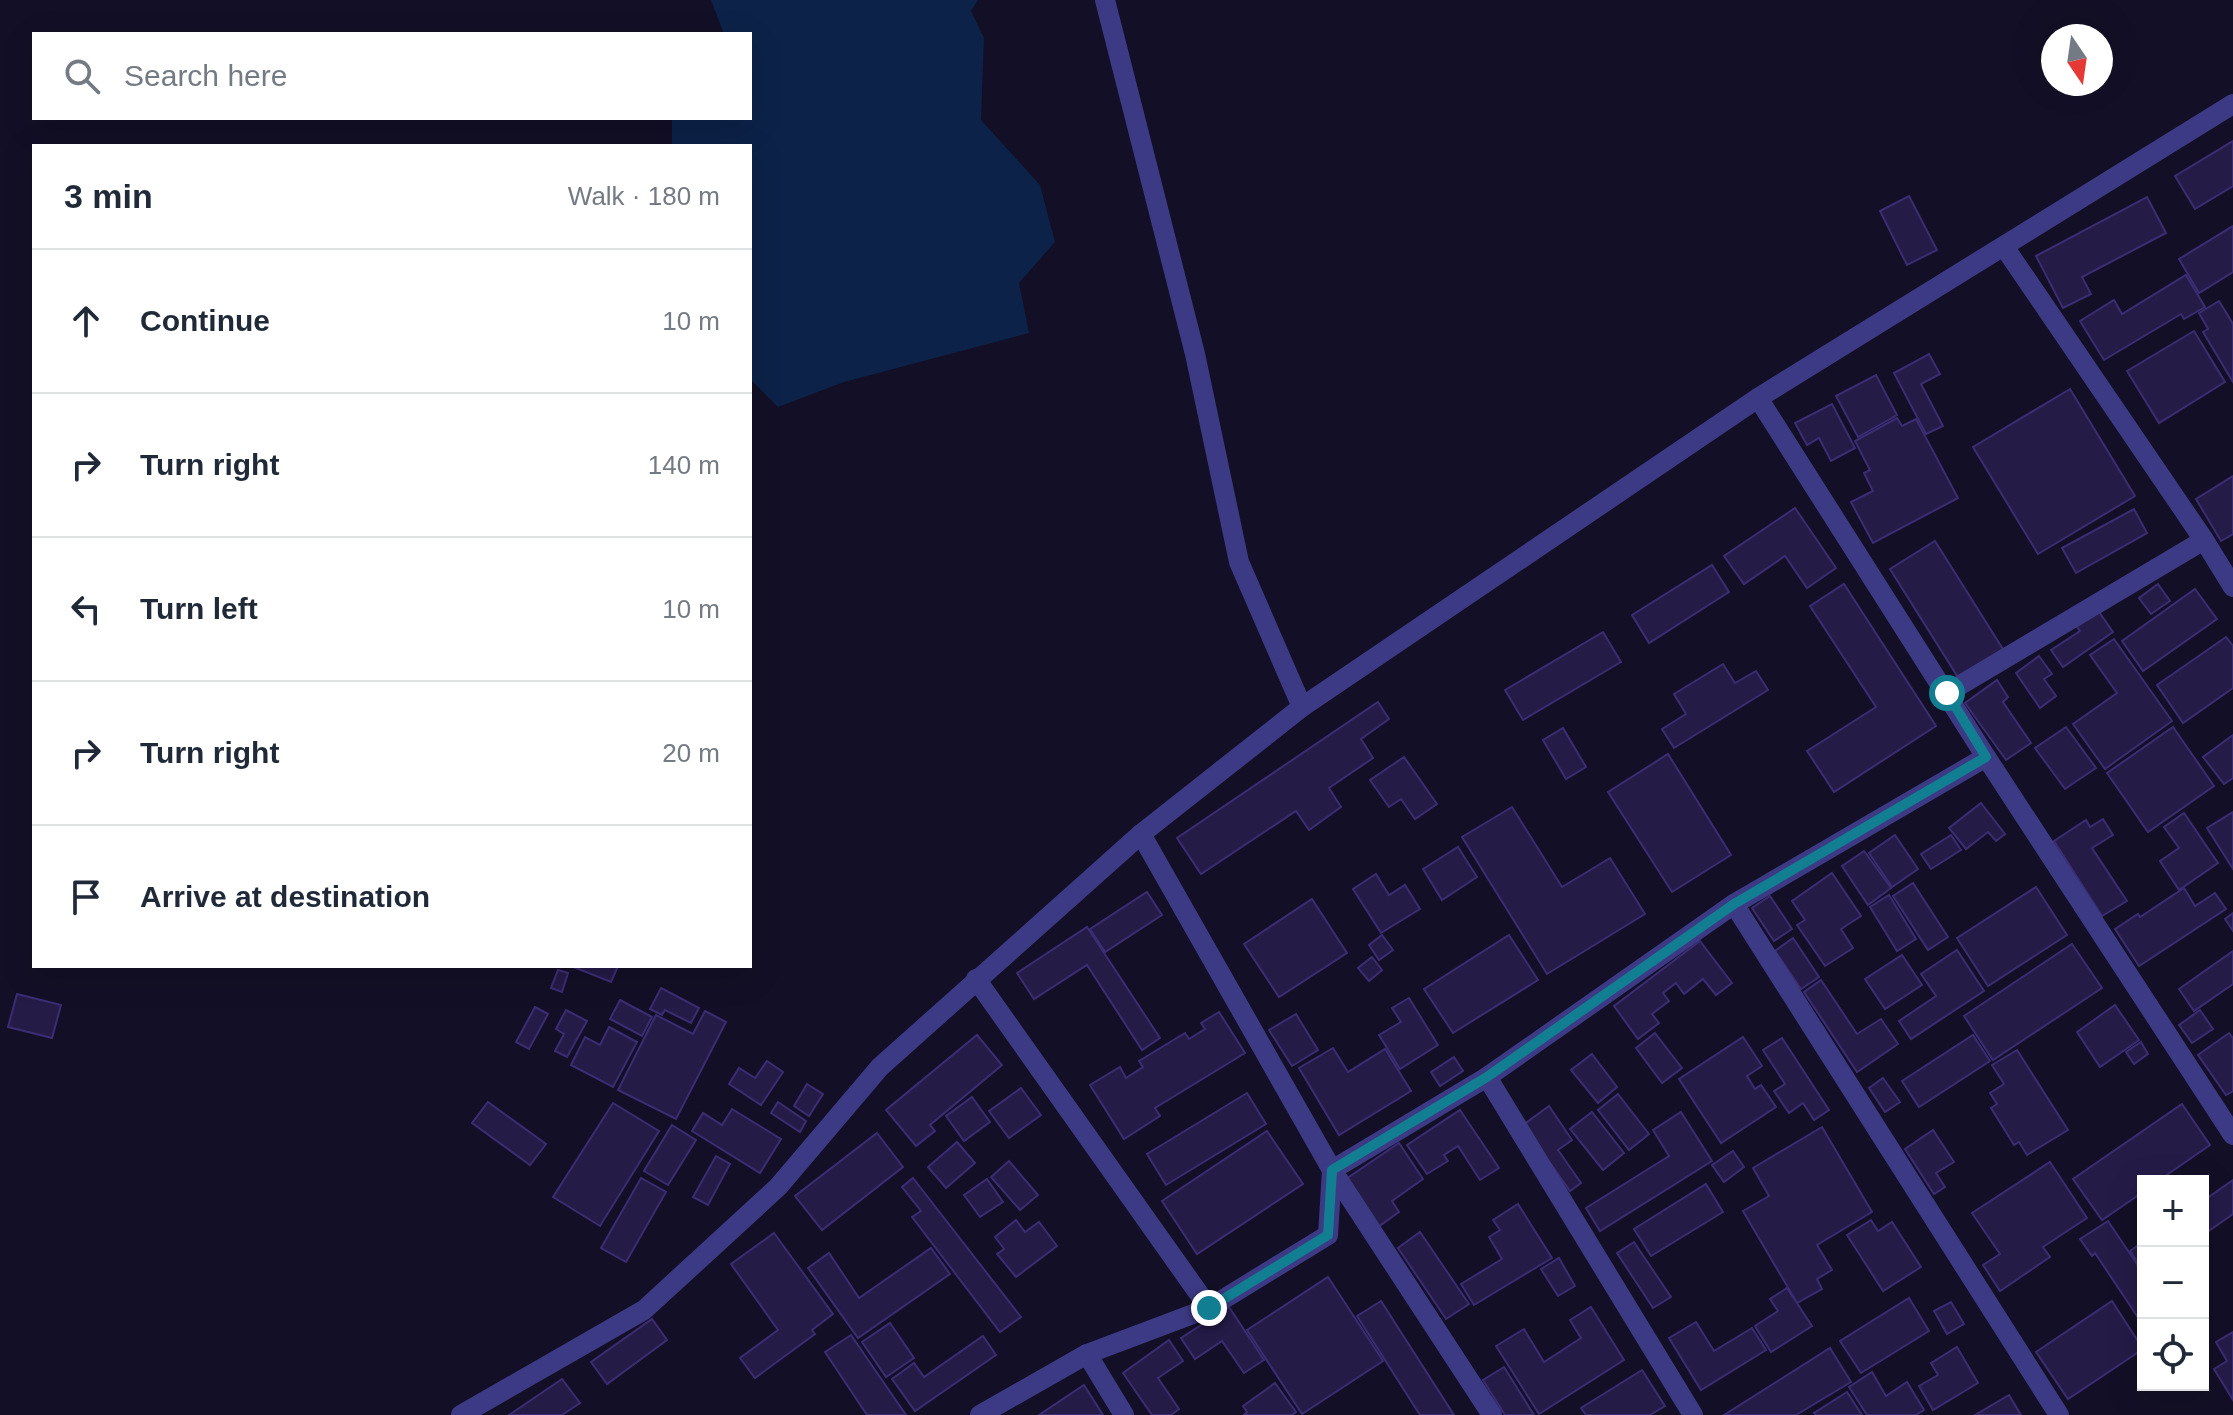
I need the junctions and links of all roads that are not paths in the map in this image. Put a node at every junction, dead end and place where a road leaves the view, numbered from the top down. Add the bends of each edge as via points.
1 (1105, 0) edge
2 (2233, 104) edge
3 (2005, 248) junction
4 (1758, 398) junction
5 (2204, 540) junction
6 (2233, 587) edge
7 (1947, 693) junction
8 (1302, 707) junction
9 (1986, 757) junction
10 (1141, 834) junction
11 (1734, 904) junction
12 (976, 979) junction
13 (1487, 1077) junction
14 (2233, 1135) edge
15 (1332, 1170) junction
16 (1209, 1308) junction
17 (1087, 1354) junction
18 (461, 1415) edge
19 (980, 1415) edge
20 (1124, 1415) edge
21 (1492, 1415) edge
22 (1693, 1415) edge
23 (2059, 1415) edge

1 - 8 street via 1195,354 1239,562
2 - 3 street
3 - 4 street
3 - 5 street
4 - 7 street
4 - 8 street
5 - 6 street
5 - 7 street
7 - 9 street
8 - 10 street
9 - 11 street
9 - 14 street
10 - 12 street
10 - 15 street
11 - 13 street
11 - 23 street
12 - 16 street
12 - 18 street via 880,1067 778,1187 644,1310
13 - 15 street
13 - 22 street
15 - 16 street via 1328,1235
15 - 21 street
16 - 17 street
17 - 19 street
17 - 20 street

